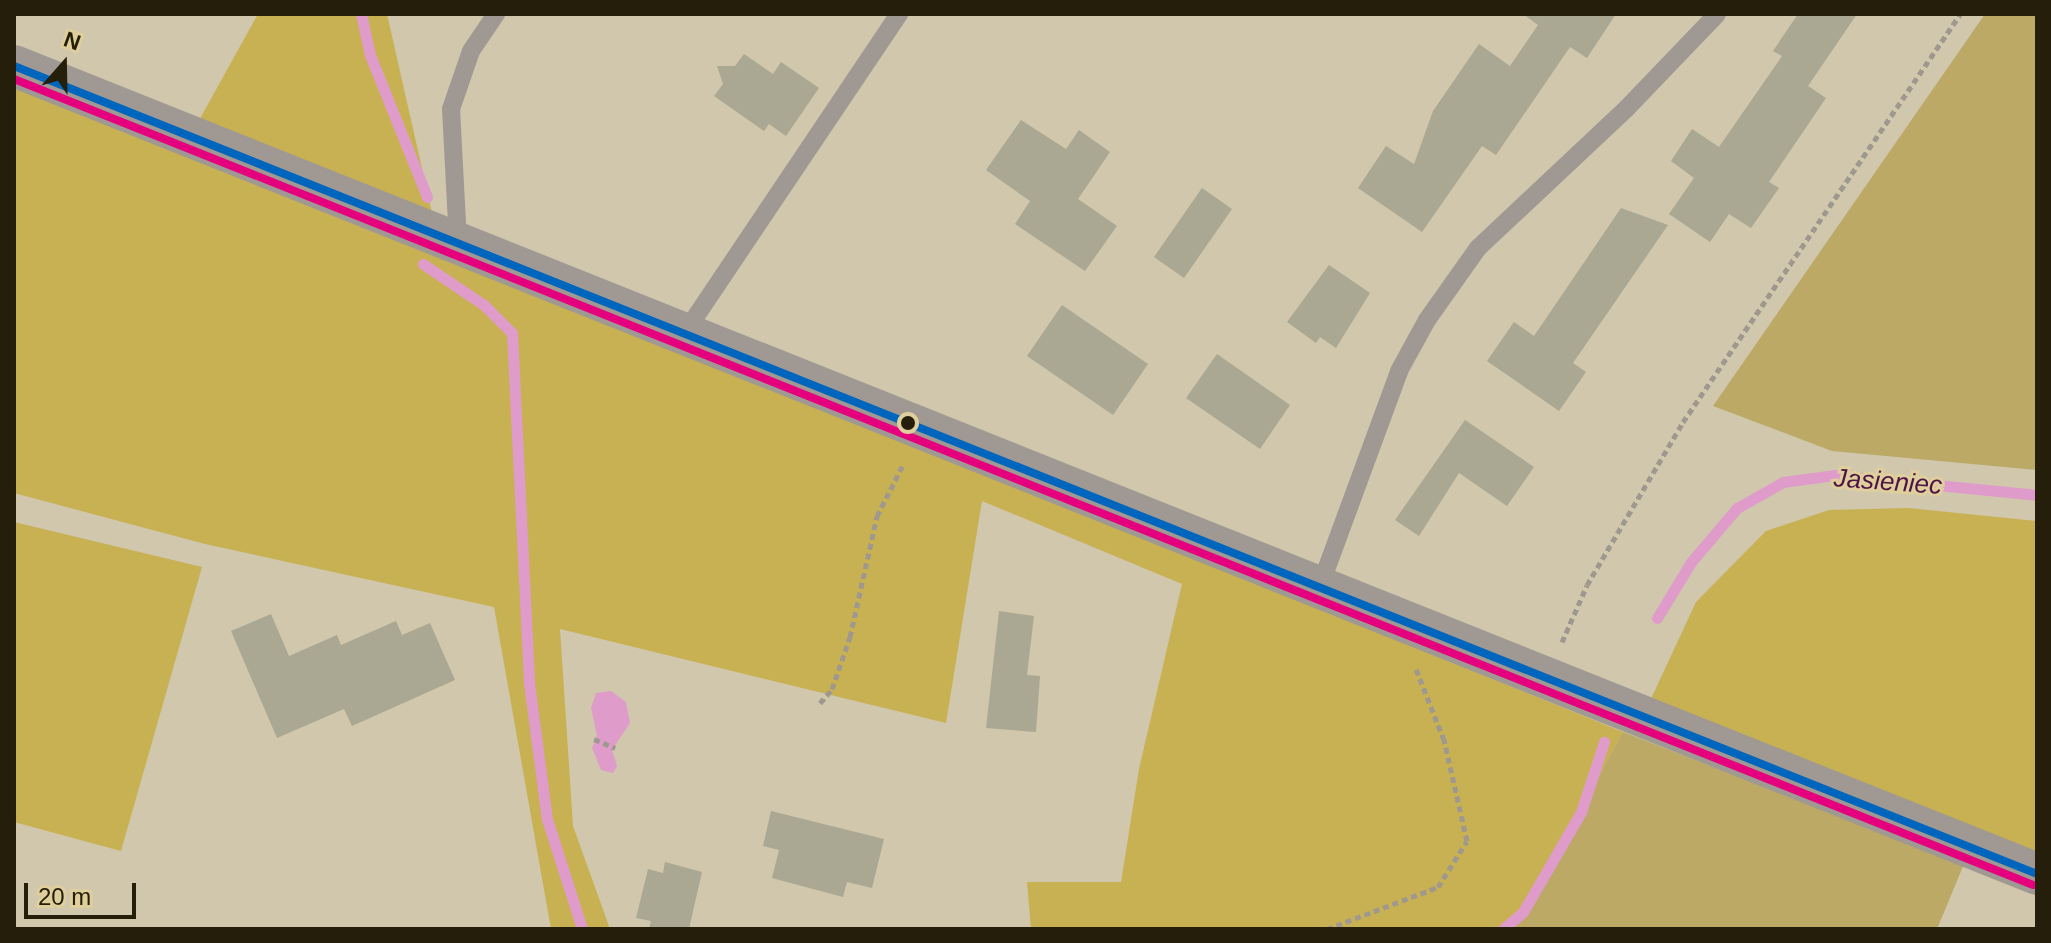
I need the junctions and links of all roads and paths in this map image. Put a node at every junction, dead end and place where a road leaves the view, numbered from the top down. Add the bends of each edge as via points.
1 (496, 14) edge
2 (899, 14) edge
3 (1717, 14) edge
4 (1960, 14) edge
5 (14, 66) edge
6 (458, 245) junction
7 (683, 335) junction
8 (921, 430) junction
9 (1319, 589) junction
10 (1404, 622) junction
11 (1545, 679) junction
12 (820, 703) dead end
13 (594, 739) dead end
14 (615, 748) dead end
15 (2037, 874) edge
16 (1327, 929) edge

1 - 6 lane via 471,51 451,109
2 - 7 lane
3 - 9 lane via 1627,108 1478,248 1427,320 1399,371
4 - 11 path via 1683,422 1587,585
5 - 6 street
6 - 7 street
7 - 8 street
8 - 9 street
8 - 12 path via 877,516 850,637 832,689
9 - 10 street
10 - 11 street
10 - 16 path via 1444,740 1467,841 1438,887
11 - 15 street
13 - 14 path

